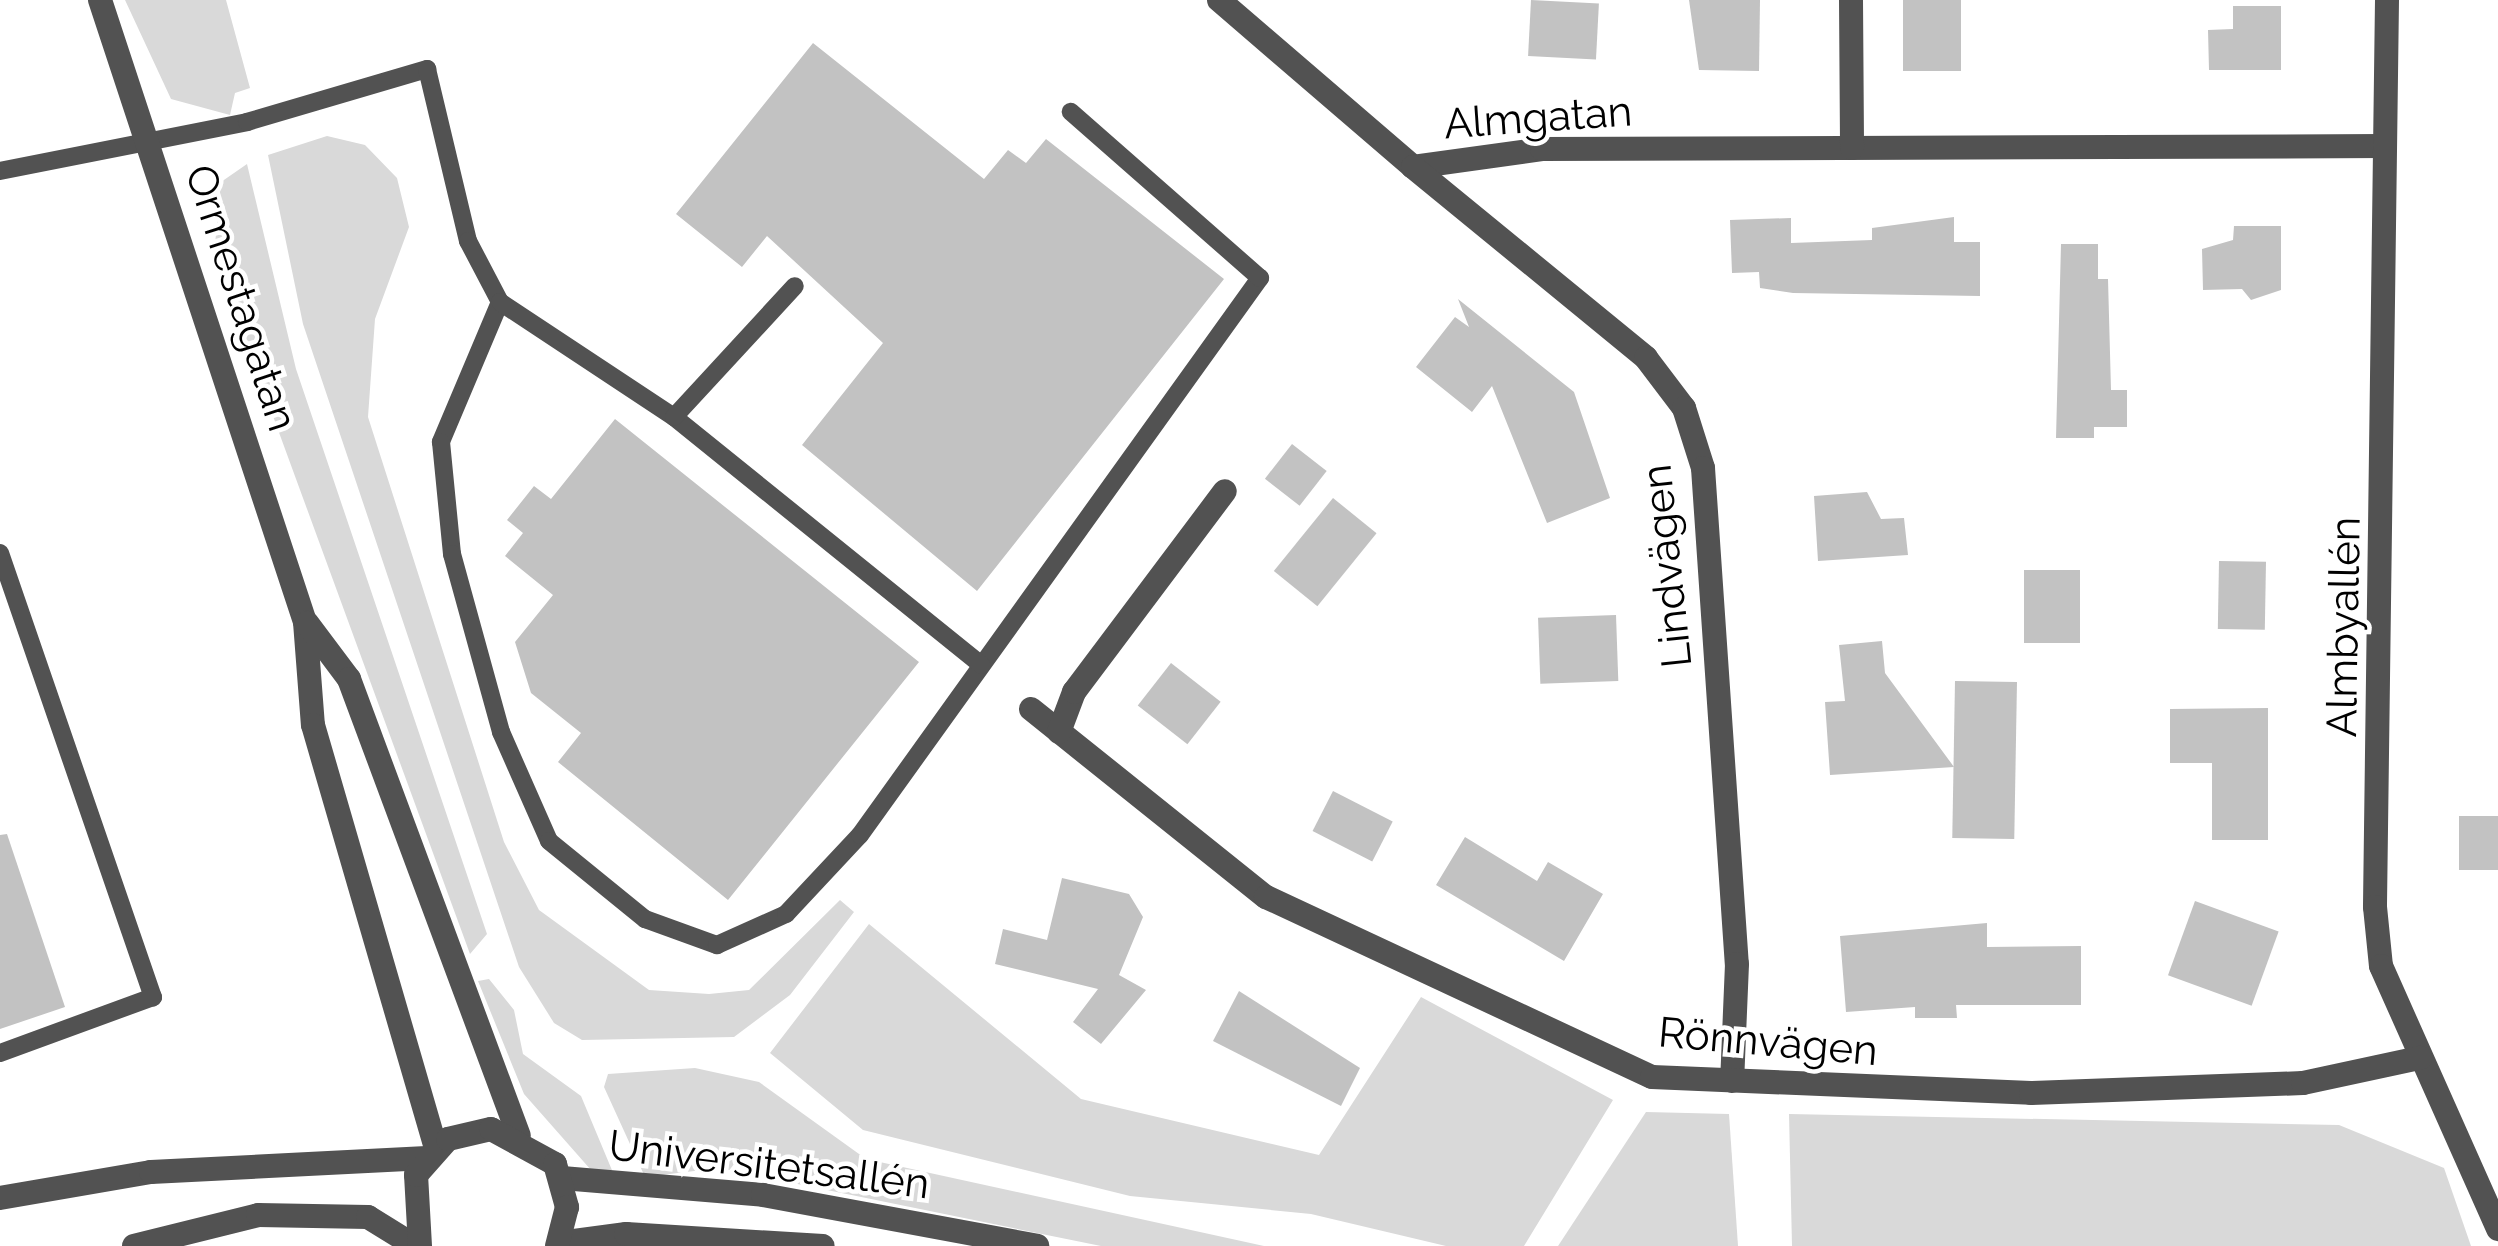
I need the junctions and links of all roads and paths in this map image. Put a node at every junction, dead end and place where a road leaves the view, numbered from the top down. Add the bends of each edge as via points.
1 (100, 0) edge
2 (1220, 0) edge
3 (1851, 0) edge
4 (2386, 0) edge
5 (1071, 112) dead end
6 (150, 145) junction
7 (2384, 146) junction
8 (1852, 148) junction
9 (1413, 167) junction
10 (0, 171) edge
11 (795, 286) dead end
12 (500, 302) junction
13 (674, 417) junction
14 (1225, 491) dead end
15 (0, 553) edge
16 (305, 622) junction
17 (980, 665) junction
18 (1031, 709) dead end
19 (1058, 732) junction
20 (0, 1053) edge
21 (2420, 1058) junction
22 (1732, 1081) junction
23 (519, 1135) junction
24 (432, 1153) junction
25 (562, 1178) junction
26 (0, 1198) edge
27 (2498, 1229) edge
28 (558, 1244) edge
29 (134, 1246) edge
30 (418, 1246) edge
31 (823, 1246) edge
32 (1036, 1246) edge

1 - 6 street, Ormestagatan
2 - 9 street, Almgatan
3 - 8 street
4 - 7 street, Almbyallén
5 - 17 lane via 1260,278
6 - 10 lane
6 - 12 lane via 427,69 468,242
6 - 16 street, Ormestagatan
7 - 8 street, Almgatan
7 - 21 street, Almbyallén via 2375,908 2381,966
8 - 9 street, Almgatan via 1542,149
9 - 22 street, Lindvägen via 1646,358 1684,408 1705,492 1737,964
11 - 13 lane
12 - 13 lane
12 - 17 lane via 441,442 452,554 501,732 549,841 645,919 717,945 786,914 860,835
13 - 17 lane
14 - 19 street via 1074,692
15 - 20 lane via 153,998
16 - 23 street, Ormestagatan via 349,679
16 - 24 street, Ormestagatan via 313,725
18 - 19 street, Rönnvägen
19 - 22 street, Rönnvägen via 1266,897 1636,1070
21 - 22 street, Rönnvägen via 2303,1083 2031,1093
21 - 27 street, Almbyallén
23 - 24 street via 476,1130
23 - 25 street
24 - 26 street via 151,1172
24 - 30 street via 411,1195
25 - 28 street
25 - 32 street, Universitetsallén via 764,1196
28 - 31 street, Universitetsallén via 626,1234
29 - 30 street via 258,1215 368,1217

